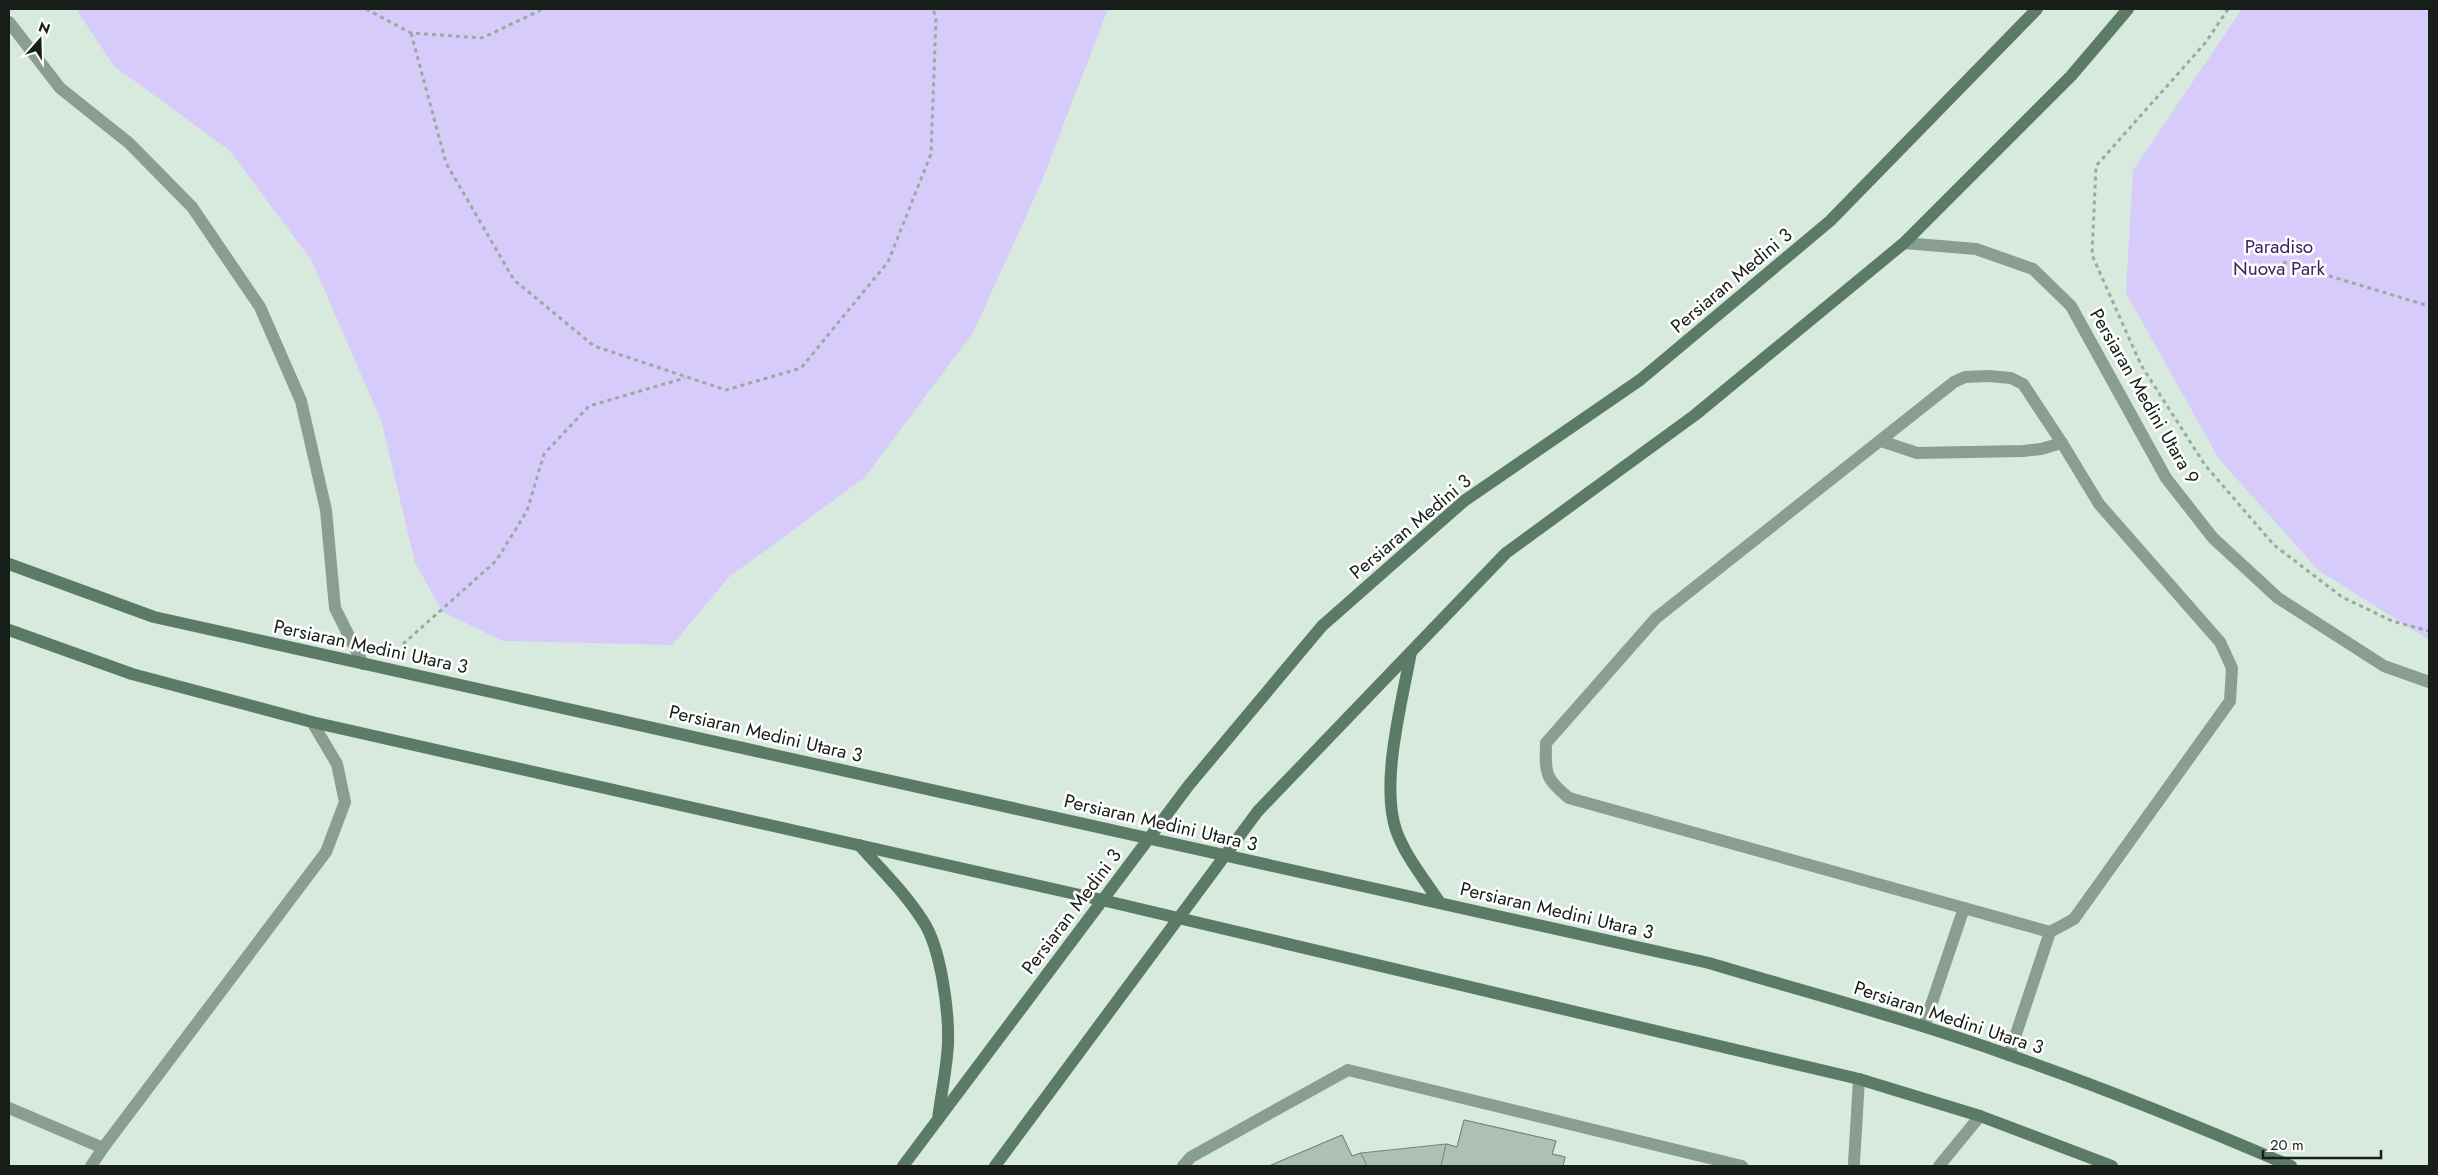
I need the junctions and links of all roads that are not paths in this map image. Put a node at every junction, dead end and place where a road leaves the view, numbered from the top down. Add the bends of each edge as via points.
1 (2037, 9) edge
2 (2128, 9) edge
3 (9, 22) edge
4 (1904, 242) junction
5 (1882, 441) junction
6 (2062, 443) junction
7 (9, 564) edge
8 (9, 630) edge
9 (1411, 652) junction
10 (363, 664) junction
11 (2429, 682) edge
12 (312, 722) junction
13 (1148, 840) junction
14 (859, 846) junction
15 (1224, 857) junction
16 (1102, 900) junction
17 (1440, 903) junction
18 (1964, 908) junction
19 (1179, 918) junction
20 (2050, 932) junction
21 (1924, 1026) junction
22 (2009, 1055) junction
23 (1860, 1079) junction
24 (9, 1108) edge
25 (1980, 1116) junction
26 (937, 1121) junction
27 (102, 1148) junction
28 (1854, 1163) dead end
29 (91, 1166) edge
30 (903, 1166) edge
31 (995, 1166) edge
32 (1183, 1166) edge
33 (1742, 1166) edge
34 (1939, 1166) edge
35 (2112, 1166) edge
36 (2291, 1166) edge

1 - 13 street, Persiaran Medini 3 via 1830,221 1640,380 1464,502 1322,626 1189,785
2 - 4 street via 2071,76
3 - 10 street via 60,88 129,144 192,207 260,306 301,401 326,510 335,608
4 - 9 street via 1695,415 1506,553
4 - 11 street, Persiaran Medini Utara 9 via 1976,248 2033,269 2071,306 2166,478 2213,538 2278,598 2384,666
5 - 6 street via 1917,453 2023,451
5 - 6 street via 1954,382 1965,377 1989,376 2012,378 2022,384
5 - 18 street via 1656,618 1546,743 1545,767 1553,786 1569,798
6 - 20 street via 2099,504 2220,642 2232,668 2230,701 2074,919
7 - 10 street, Persiaran Medini Utara 3 via 154,618
8 - 12 street via 132,674
9 - 15 street via 1258,811
9 - 17 street via 1389,782 1396,830
10 - 13 street, Persiaran Medini Utara 3
12 - 14 street
12 - 27 street via 337,764 345,802 326,852
13 - 15 street, Persiaran Medini Utara 3
13 - 16 street, Persiaran Medini 3
14 - 16 street
14 - 26 street via 888,876 924,922 938,960 948,1043
15 - 17 street, Persiaran Medini Utara 3
15 - 19 street
16 - 19 street
16 - 26 street, Persiaran Medini 3
17 - 21 street, Persiaran Medini Utara 3 via 1709,963
18 - 20 street
18 - 21 street
19 - 23 street
19 - 31 street
20 - 22 street
21 - 22 street, Persiaran Medini Utara 3
22 - 36 street, Persiaran Medini Utara 3 via 2178,1117
23 - 25 street
23 - 28 street
24 - 27 street
25 - 34 street
25 - 35 street
26 - 30 street, Persiaran Medini 3
27 - 29 street
32 - 33 street via 1192,1157 1348,1070

